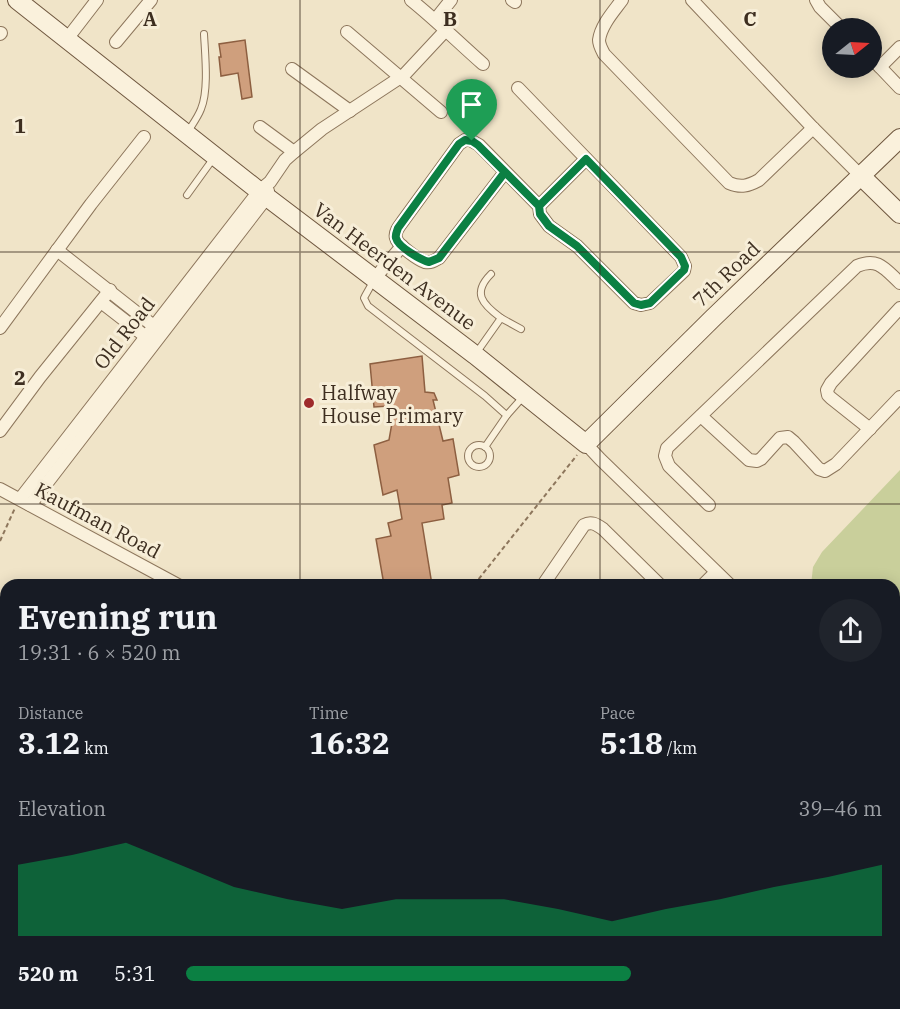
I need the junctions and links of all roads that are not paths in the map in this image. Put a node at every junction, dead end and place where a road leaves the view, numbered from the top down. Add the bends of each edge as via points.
1 (17, 0) edge
2 (97, 0) edge
3 (151, 0) edge
4 (411, 0) edge
5 (451, 0) edge
6 (622, 0) edge
7 (692, 0) edge
8 (816, 0) edge
9 (831, 18) edge
10 (435, 20) junction
11 (445, 31) junction
12 (347, 32) dead end
13 (204, 34) dead end
14 (67, 39) junction
15 (116, 42) dead end
16 (900, 47) edge
17 (882, 59) edge
18 (483, 64) dead end
19 (292, 69) dead end
20 (882, 69) edge
21 (400, 78) junction
22 (518, 88) dead end
23 (900, 88) edge
24 (350, 111) junction
25 (441, 112) dead end
26 (260, 127) dead end
27 (813, 128) junction
28 (186, 134) junction
29 (144, 136) dead end
30 (900, 138) edge
31 (294, 152) junction
32 (216, 157) junction
33 (586, 159) junction
34 (505, 172) junction
35 (860, 175) junction
36 (265, 190) junction
37 (187, 195) dead end
38 (539, 206) junction
39 (900, 214) edge
40 (402, 246) junction
41 (57, 250) junction
42 (491, 274) dead end
43 (375, 278) junction
44 (900, 283) edge
45 (110, 290) junction
46 (101, 302) junction
47 (900, 308) edge
48 (501, 318) junction
49 (0, 328) edge
50 (158, 329) junction
51 (521, 329) dead end
52 (150, 340) junction
53 (475, 355) junction
54 (526, 394) junction
55 (900, 397) edge
56 (507, 415) junction
57 (701, 416) junction
58 (870, 429) junction
59 (0, 431) edge
60 (586, 444) junction
61 (485, 447) dead end
62 (0, 489) edge
63 (25, 502) junction
64 (709, 505) dead end
65 (716, 572) junction
66 (167, 579) edge
67 (547, 579) edge
68 (654, 579) edge
69 (709, 579) edge
70 (724, 579) edge

1 - 14 street, Van Heerden Avenue
2 - 14 street
3 - 15 street
4 - 10 street
5 - 10 street
6 - 27 street via 605,25 600,48 729,183 743,187 759,180
7 - 27 street
8 - 9 street
10 - 11 street
11 - 18 street
11 - 21 street, Old Road
12 - 21 street
13 - 28 lane via 204,102
14 - 28 street, Van Heerden Avenue
16 - 17 street
19 - 24 street
20 - 23 street
21 - 24 street, Old Road
21 - 25 street
22 - 33 street
24 - 31 street, Old Road
26 - 31 street
27 - 35 street
28 - 32 street, Van Heerden Avenue
29 - 41 street
30 - 35 street, 7th Road
31 - 36 street, Old Road
32 - 36 street, Van Heerden Avenue
32 - 37 lane
33 - 38 street
33 - 38 street via 681,257 685,266 681,274 650,303 634,303 577,246 549,226
34 - 38 street
34 - 40 street via 439,258 425,262
34 - 40 street via 472,141 459,144 398,228 396,238
35 - 39 street
35 - 60 street, 7th Road
36 - 43 street, Van Heerden Avenue
36 - 50 street, Old Road
40 - 43 street
41 - 45 street
41 - 49 street
42 - 48 lane via 480,293
43 - 53 street, Van Heerden Avenue
43 - 56 lane via 364,298 368,306
44 - 57 street via 875,262 857,266
45 - 46 street
45 - 50 street
46 - 52 street
46 - 59 street
47 - 58 street via 827,390 831,398
48 - 51 lane
48 - 53 lane
50 - 52 street, Old Road
52 - 63 street, Old Road
53 - 54 street, Van Heerden Avenue
54 - 56 lane
54 - 60 street, Van Heerden Avenue
55 - 58 street
56 - 61 lane
57 - 58 street via 749,460 761,459 776,441 788,437 822,471 836,464
57 - 64 street via 667,448 665,456 669,466
60 - 65 street, Van Heerden Avenue
62 - 63 street, Kaufman Road
63 - 66 street, Kaufman Road
65 - 69 street
65 - 70 street, Van Heerden Avenue
67 - 68 street via 584,525 591,523 603,529

